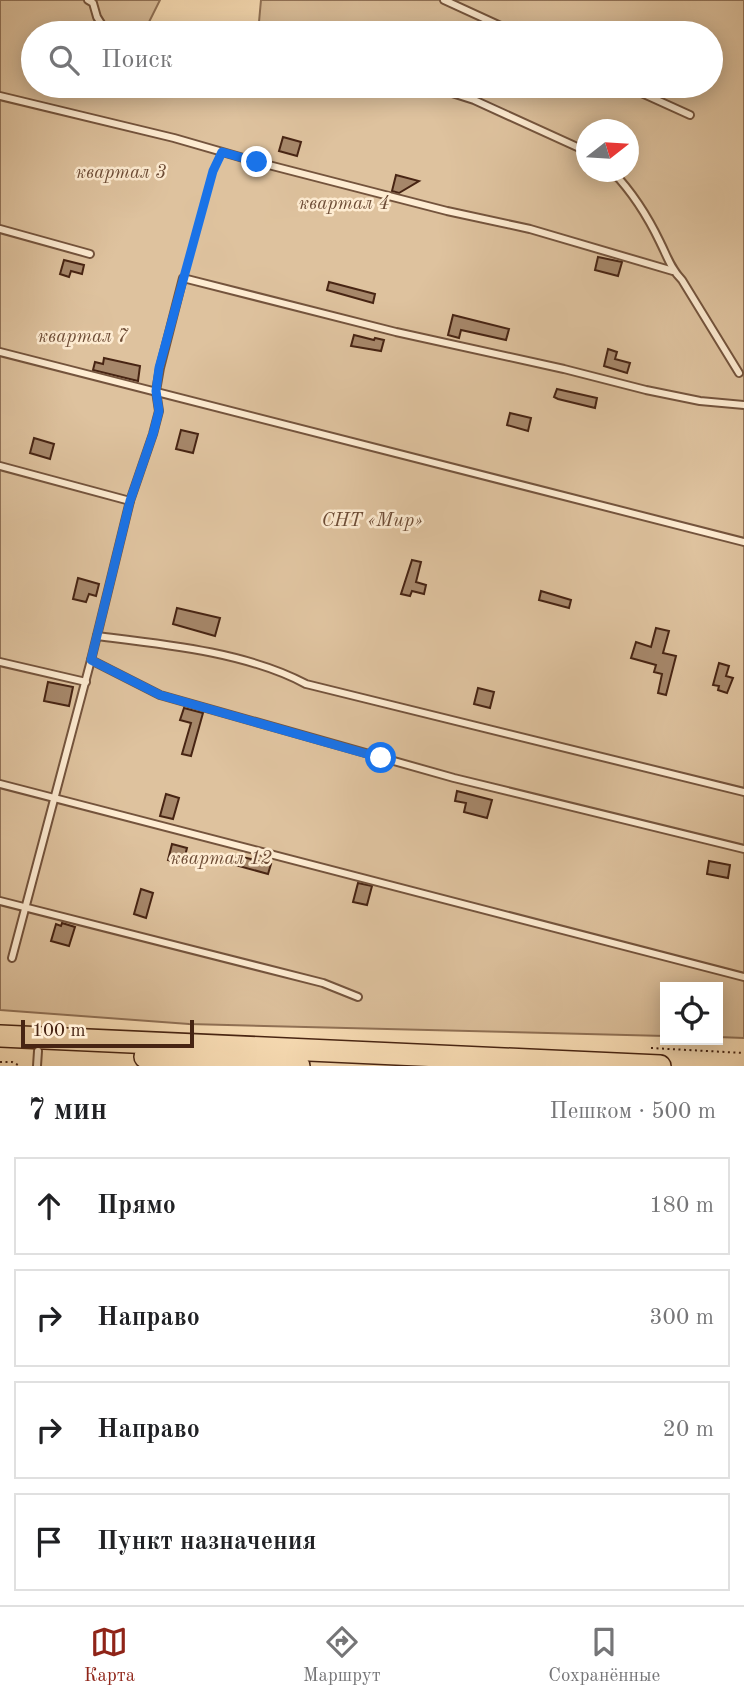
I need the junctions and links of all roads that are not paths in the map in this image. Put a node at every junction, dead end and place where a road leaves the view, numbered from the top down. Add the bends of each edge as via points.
1 (88, 0) edge
2 (444, 0) edge
3 (100, 21) edge
4 (490, 21) edge
5 (0, 96) edge
6 (468, 98) edge
7 (652, 98) edge
8 (690, 115) dead end
9 (576, 146) edge
10 (622, 182) edge
11 (0, 229) edge
12 (90, 254) dead end
13 (673, 271) junction
14 (0, 352) edge
15 (739, 373) dead end
16 (156, 391) junction
17 (744, 405) edge
18 (0, 466) edge
19 (130, 501) junction
20 (744, 542) edge
21 (97, 636) junction
22 (91, 660) junction
23 (0, 662) edge
24 (86, 682) junction
25 (0, 784) edge
26 (744, 792) edge
27 (56, 799) junction
28 (744, 849) edge
29 (0, 901) edge
30 (26, 907) junction
31 (12, 958) dead end
32 (744, 977) edge
33 (358, 997) dead end
34 (0, 1036) edge
35 (0, 1049) edge
36 (37, 1058) edge
37 (299, 1066) edge
38 (660, 1066) edge

1 - 3 lane
2 - 4 lane
5 - 13 lane via 530,229
6 - 9 lane
7 - 8 lane
10 - 13 lane
11 - 12 lane
13 - 15 lane
14 - 16 lane
16 - 17 lane via 183,278 646,390
16 - 19 lane via 159,411
16 - 20 lane
18 - 19 lane
19 - 21 lane
21 - 22 lane
21 - 26 lane via 191,648 285,673 306,684
22 - 24 lane
22 - 28 lane via 144,689 195,705 454,779
23 - 24 lane
24 - 27 lane
25 - 27 lane
27 - 30 lane
27 - 32 lane
29 - 30 lane
30 - 31 lane
30 - 33 lane via 323,983
34 - 38 highway
35 - 36 highway
36 - 37 highway

